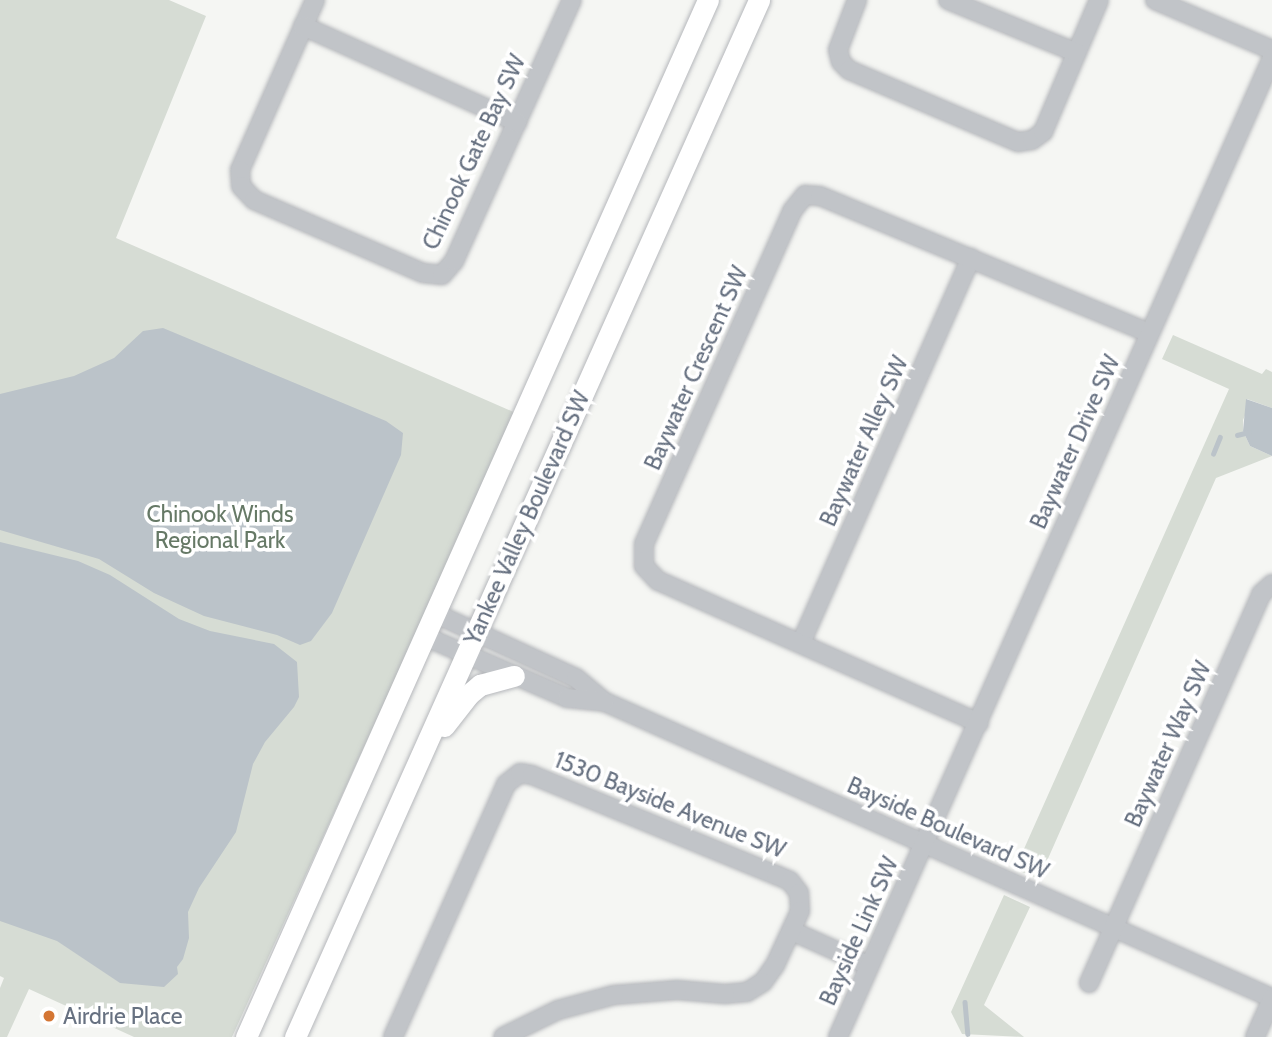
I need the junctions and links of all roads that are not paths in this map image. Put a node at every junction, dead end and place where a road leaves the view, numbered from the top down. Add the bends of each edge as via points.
1 (314, 0) edge
2 (572, 0) edge
3 (708, 0) edge
4 (759, 0) edge
5 (857, 0) edge
6 (947, 0) edge
7 (1099, 0) edge
8 (1157, 0) edge
9 (303, 26) junction
10 (1272, 50) edge
11 (1077, 53) junction
12 (1272, 58) edge
13 (517, 122) junction
14 (971, 258) junction
15 (1149, 333) junction
16 (1272, 583) edge
17 (435, 613) junction
18 (476, 632) junction
19 (424, 636) junction
20 (801, 643) junction
21 (466, 654) junction
22 (514, 676) junction
23 (605, 702) junction
24 (979, 723) junction
25 (414, 771) junction
26 (924, 845) junction
27 (1114, 929) junction
28 (792, 931) junction
29 (870, 966) junction
30 (1089, 983) dead end
31 (1272, 998) edge
32 (246, 1037) edge
33 (295, 1037) edge
34 (393, 1037) edge
35 (503, 1037) edge
36 (838, 1037) edge
37 (1255, 1037) edge

1 - 9 street
2 - 13 street, Chinook Gate Bay SW
3 - 17 main road, Yankee Valley Boulevard SW
4 - 18 main road, Yankee Valley Boulevard SW
5 - 11 street via 838,50 849,70 1018,142 1043,132
6 - 11 street
7 - 11 street
8 - 10 street
9 - 13 street
9 - 13 street, Chinook Gate Bay SW via 240,170 241,186 254,200 423,273 442,275 454,261
12 - 15 street, Baywater Drive SW
14 - 15 street, Baywater Crescent SW
14 - 20 street, Baywater Alley SW
14 - 20 street, Baywater Crescent SW via 820,196 805,195 798,201 644,544 644,566 658,581
15 - 24 street, Baywater Drive SW
16 - 27 street, Baywater Way SW via 1261,594
17 - 18 street, Bayside Boulevard SW
17 - 19 main road, Yankee Valley Boulevard SW
18 - 21 main road, Yankee Valley Boulevard SW
18 - 23 street, Bayside Boulevard SW via 576,678
19 - 21 street, Bayside Boulevard SW
19 - 32 main road, Yankee Valley Boulevard SW
20 - 24 street, Baywater Crescent SW
21 - 22 street, Bayside Boulevard SW
21 - 25 main road, Yankee Valley Boulevard SW
22 - 23 street, Bayside Boulevard SW via 568,698
22 - 25 main road via 487,681 468,695
23 - 26 street, Bayside Boulevard SW
24 - 26 street, Baywater Drive SW
25 - 33 main road, Yankee Valley Boulevard SW
26 - 27 street, Bayside Boulevard SW
26 - 29 street, Bayside Link SW
27 - 30 street, Baywater Way SW
27 - 31 street, Bayside Boulevard SW
28 - 29 street
28 - 34 street, 1530 Bayside Avenue SW via 800,902 790,881 520,773 506,783
28 - 35 street, 1530 Bayside Avenue SW via 763,982 747,992 666,990 614,995 558,1010
29 - 36 street, Bayside Link SW
31 - 37 street

